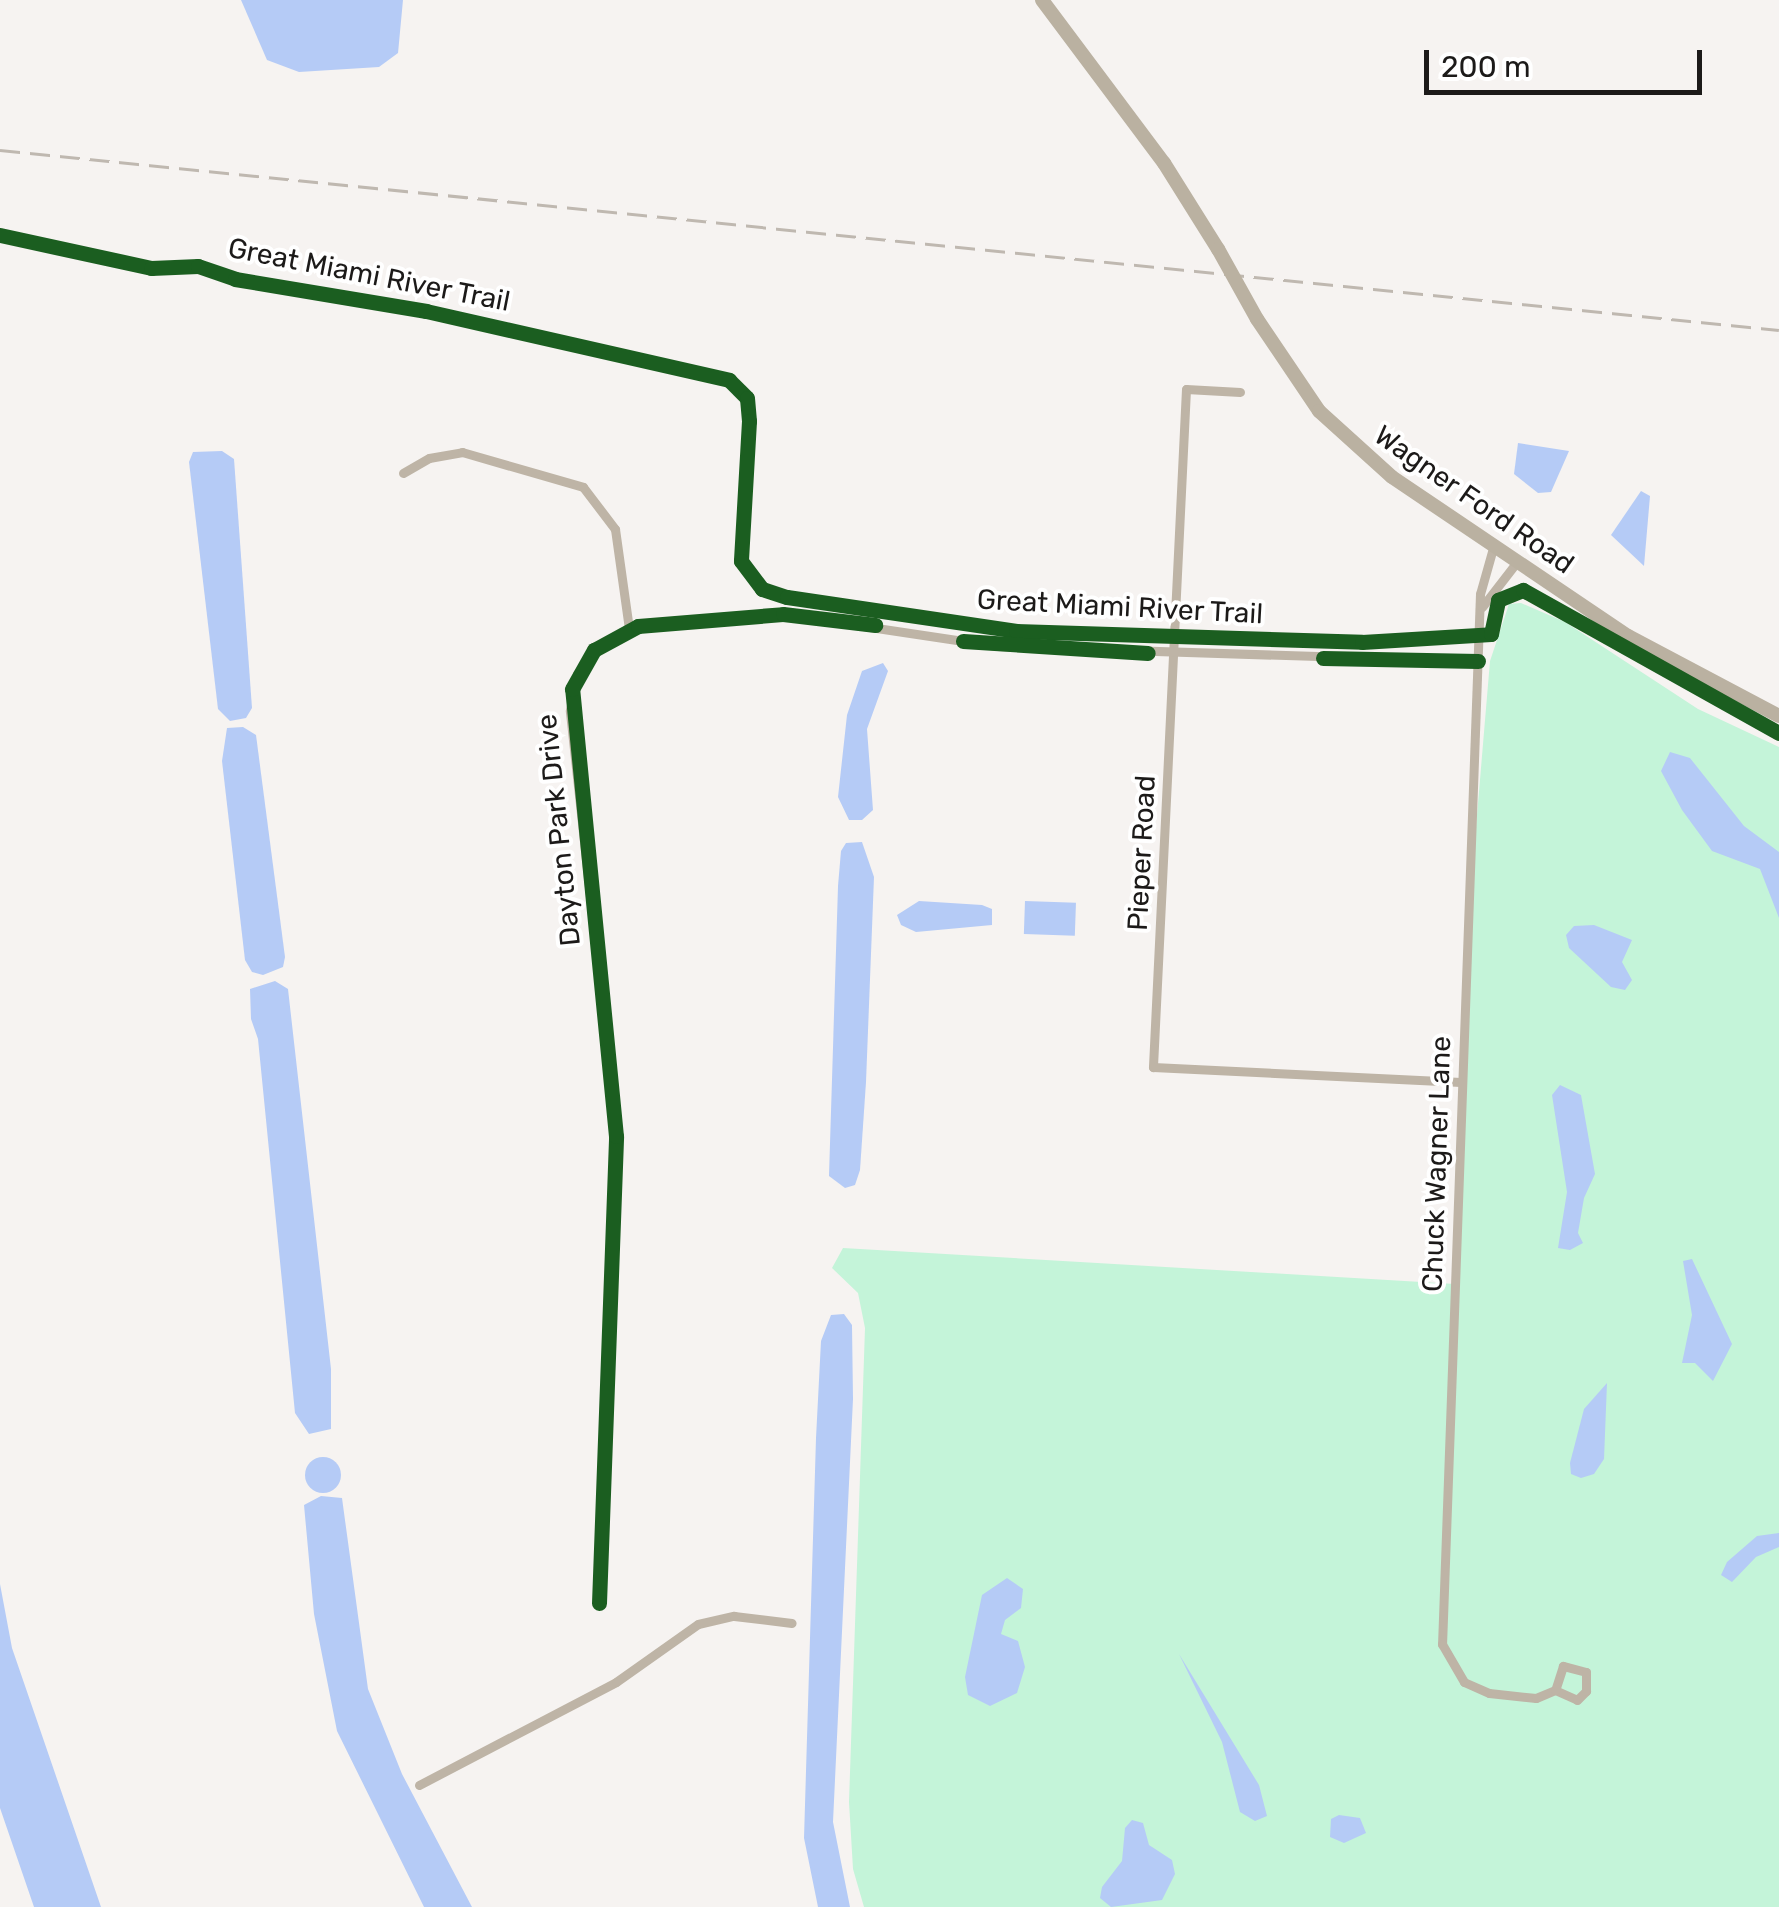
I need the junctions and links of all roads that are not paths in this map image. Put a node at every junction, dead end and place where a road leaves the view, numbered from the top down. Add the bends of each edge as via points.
1 (1042, 0) edge
2 (1240, 392) dead end
3 (402, 473) dead end
4 (1493, 548) junction
5 (1516, 563) junction
6 (1482, 607) junction
7 (629, 629) junction
8 (1173, 654) junction
9 (1478, 661) junction
10 (1779, 716) edge
11 (1461, 1082) junction
12 (599, 1603) dead end
13 (792, 1623) dead end
14 (1556, 1690) dead end
15 (419, 1785) dead end

1 - 4 main road, Wagner Ford Road, bridge via 1164,163 1291,375 1340,434
2 - 8 street, Pieper Road via 1186,389
3 - 7 street via 429,458 462,452 584,487 615,529
4 - 5 main road, Wagner Ford Road
4 - 6 street, Chuck Wagner Lane
5 - 6 street
5 - 10 main road, Wagner Ford Road via 1628,636
6 - 9 street, Chuck Wagner Lane
7 - 8 street via 783,614 997,646
7 - 12 street, Dayton Park Drive via 594,650 570,700 616,1136
8 - 9 street
8 - 11 street, Pieper Road via 1153,1067
9 - 11 street, Chuck Wagner Lane
11 - 14 street, Chuck Wagner Lane via 1442,1644 1464,1682 1536,1698
13 - 15 street via 734,1616 698,1624 616,1682

